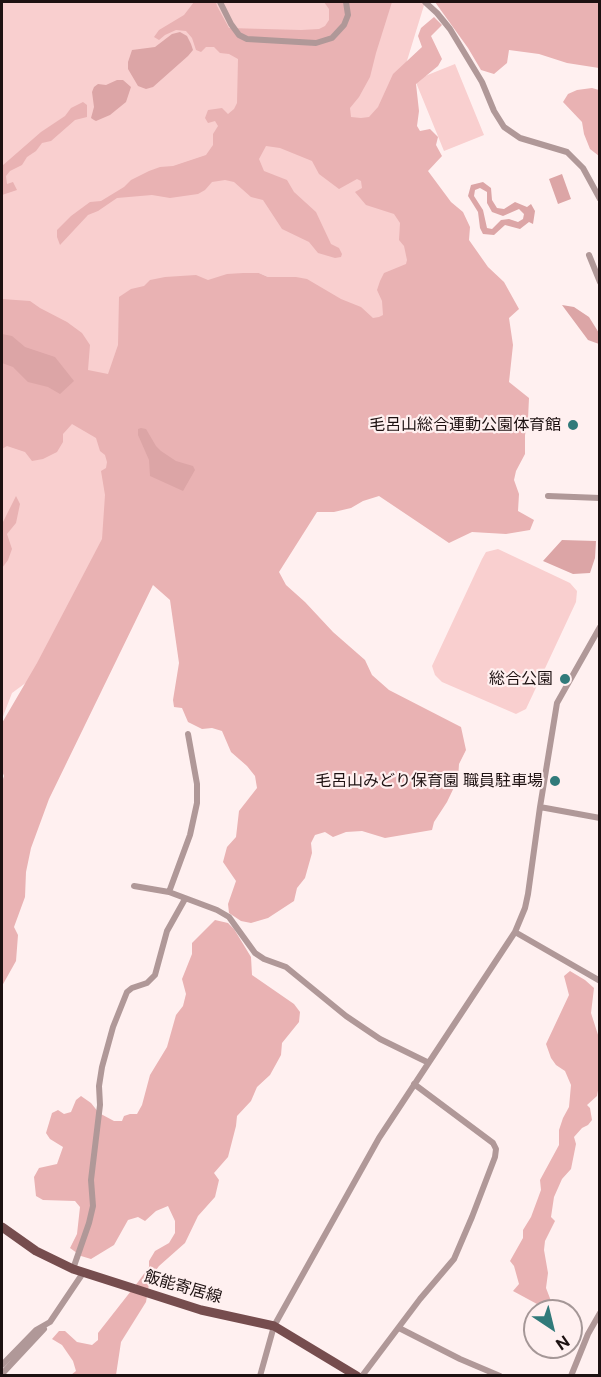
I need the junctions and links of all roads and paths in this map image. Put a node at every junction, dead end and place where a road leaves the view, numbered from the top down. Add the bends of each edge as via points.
1 (220, 2) edge
2 (346, 2) edge
3 (425, 2) edge
4 (600, 199) edge
5 (589, 255) dead end
6 (600, 282) edge
7 (548, 496) dead end
8 (600, 498) edge
9 (600, 627) edge
10 (188, 734) dead end
11 (540, 807) junction
12 (600, 818) edge
13 (134, 886) dead end
14 (169, 892) junction
15 (185, 899) junction
16 (515, 932) junction
17 (600, 981) edge
18 (427, 1062) junction
19 (414, 1084) junction
20 (2, 1227) edge
21 (74, 1269) junction
22 (83, 1273) junction
23 (600, 1313) edge
24 (50, 1322) junction
25 (273, 1326) junction
26 (399, 1328) junction
27 (2, 1365) edge
28 (2, 1374) edge
29 (260, 1376) edge
30 (357, 1376) edge
31 (363, 1376) edge
32 (500, 1376) edge
33 (572, 1376) edge

1 - 2 street via 239,35 247,39 316,43 332,38 344,25 348,15
3 - 4 street via 450,29 504,127 512,135 567,152 583,168
5 - 6 street
7 - 8 street
9 - 11 street via 557,703
10 - 14 street via 197,803
11 - 12 street
11 - 16 street via 528,894
13 - 14 street
14 - 15 street
15 - 18 street via 229,917 255,953 292,971 380,1039
15 - 21 street via 167,931 155,975 127,992 111,1035 99,1086 91,1180 93,1206
16 - 17 street
16 - 18 street
18 - 19 street
19 - 25 street via 379,1138
19 - 26 street via 496,1149 453,1259
20 - 21 main road, 飯能寄居線 via 36,1251
21 - 22 main road, 飯能寄居線
22 - 24 street
22 - 25 main road, 飯能寄居線 via 201,1310
23 - 33 street
24 - 27 street via 36,1330
24 - 28 street
25 - 29 street
25 - 30 main road, 飯能寄居線
26 - 31 street
26 - 32 street

